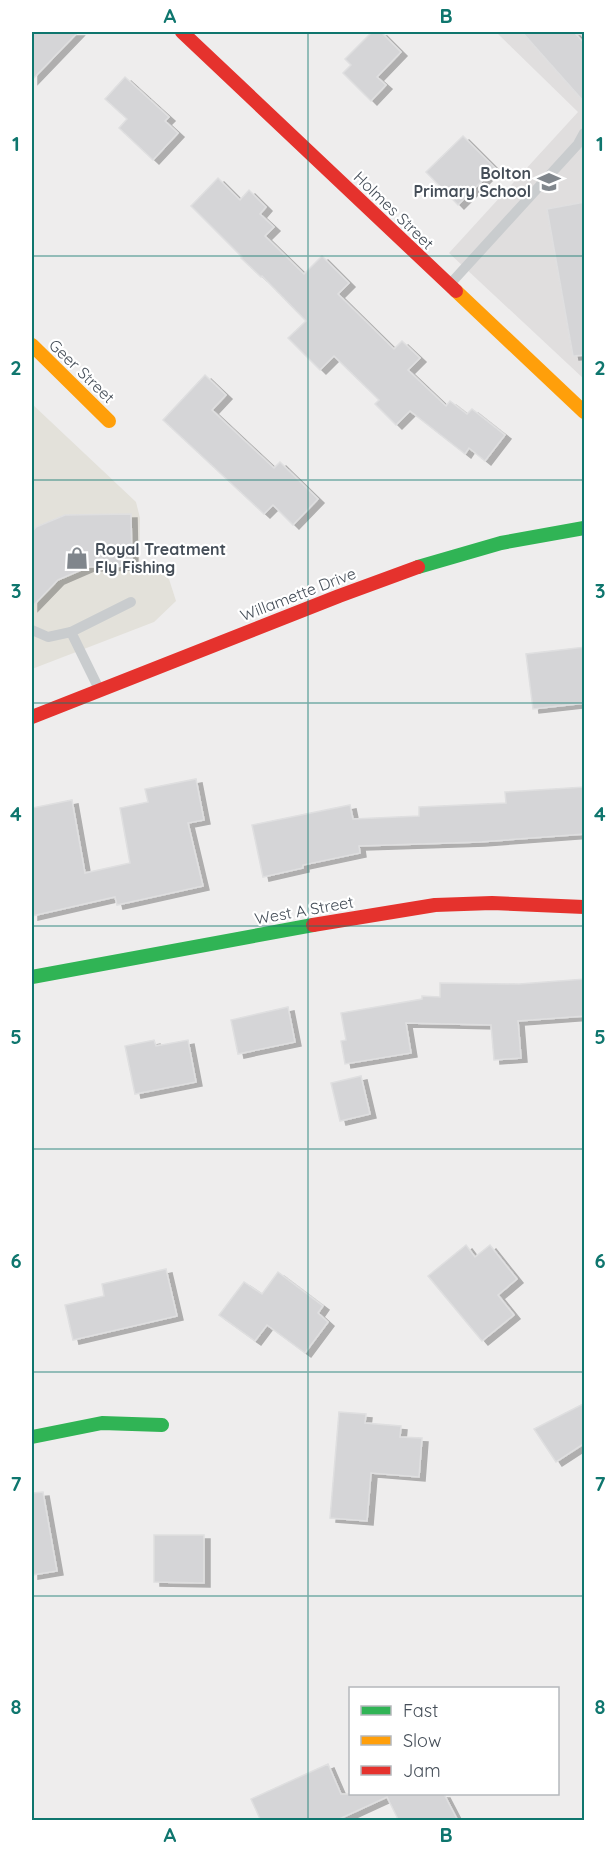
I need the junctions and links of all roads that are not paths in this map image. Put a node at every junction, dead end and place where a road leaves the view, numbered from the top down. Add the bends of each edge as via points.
1 (182, 32) edge
2 (585, 133) edge
3 (448, 285) junction
4 (32, 345) edge
5 (585, 412) edge
6 (109, 421) dead end
7 (585, 528) edge
8 (131, 602) dead end
9 (32, 630) edge
10 (71, 632) junction
11 (99, 690) junction
12 (32, 717) edge
13 (585, 907) edge
14 (32, 977) edge
15 (162, 1425) dead end
16 (32, 1437) edge

1 - 3 street, Holmes Street
2 - 3 lane
3 - 5 street, Holmes Street
4 - 6 street, Geer Street
7 - 11 street, Willamette Drive via 466,552 406,571
8 - 10 lane
9 - 10 lane via 48,637
10 - 11 lane
11 - 12 street, Willamette Drive
13 - 14 street, West A Street via 435,905
15 - 16 street via 102,1424

